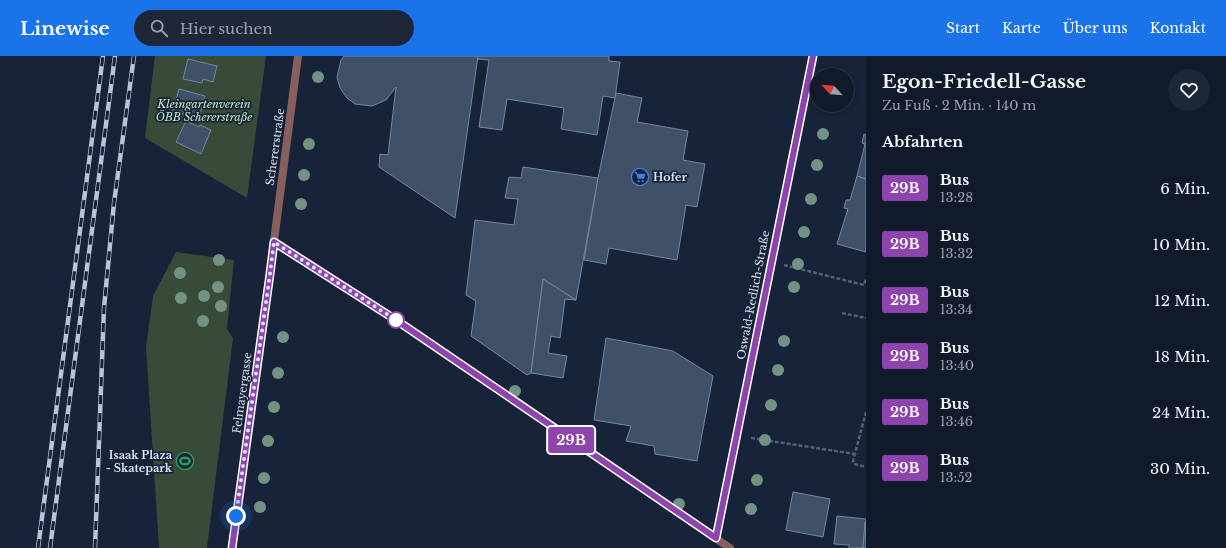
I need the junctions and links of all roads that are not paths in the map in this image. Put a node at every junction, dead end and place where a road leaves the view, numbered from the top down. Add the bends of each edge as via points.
1 (298, 56) edge
2 (813, 56) edge
3 (274, 242) junction
4 (716, 538) junction
5 (232, 548) edge
6 (730, 548) edge

1 - 3 street, Schererstraße
2 - 4 street, Oswald-Redlich-Straße
3 - 4 street via 396,320
3 - 5 street, Felmayergasse
4 - 6 street

